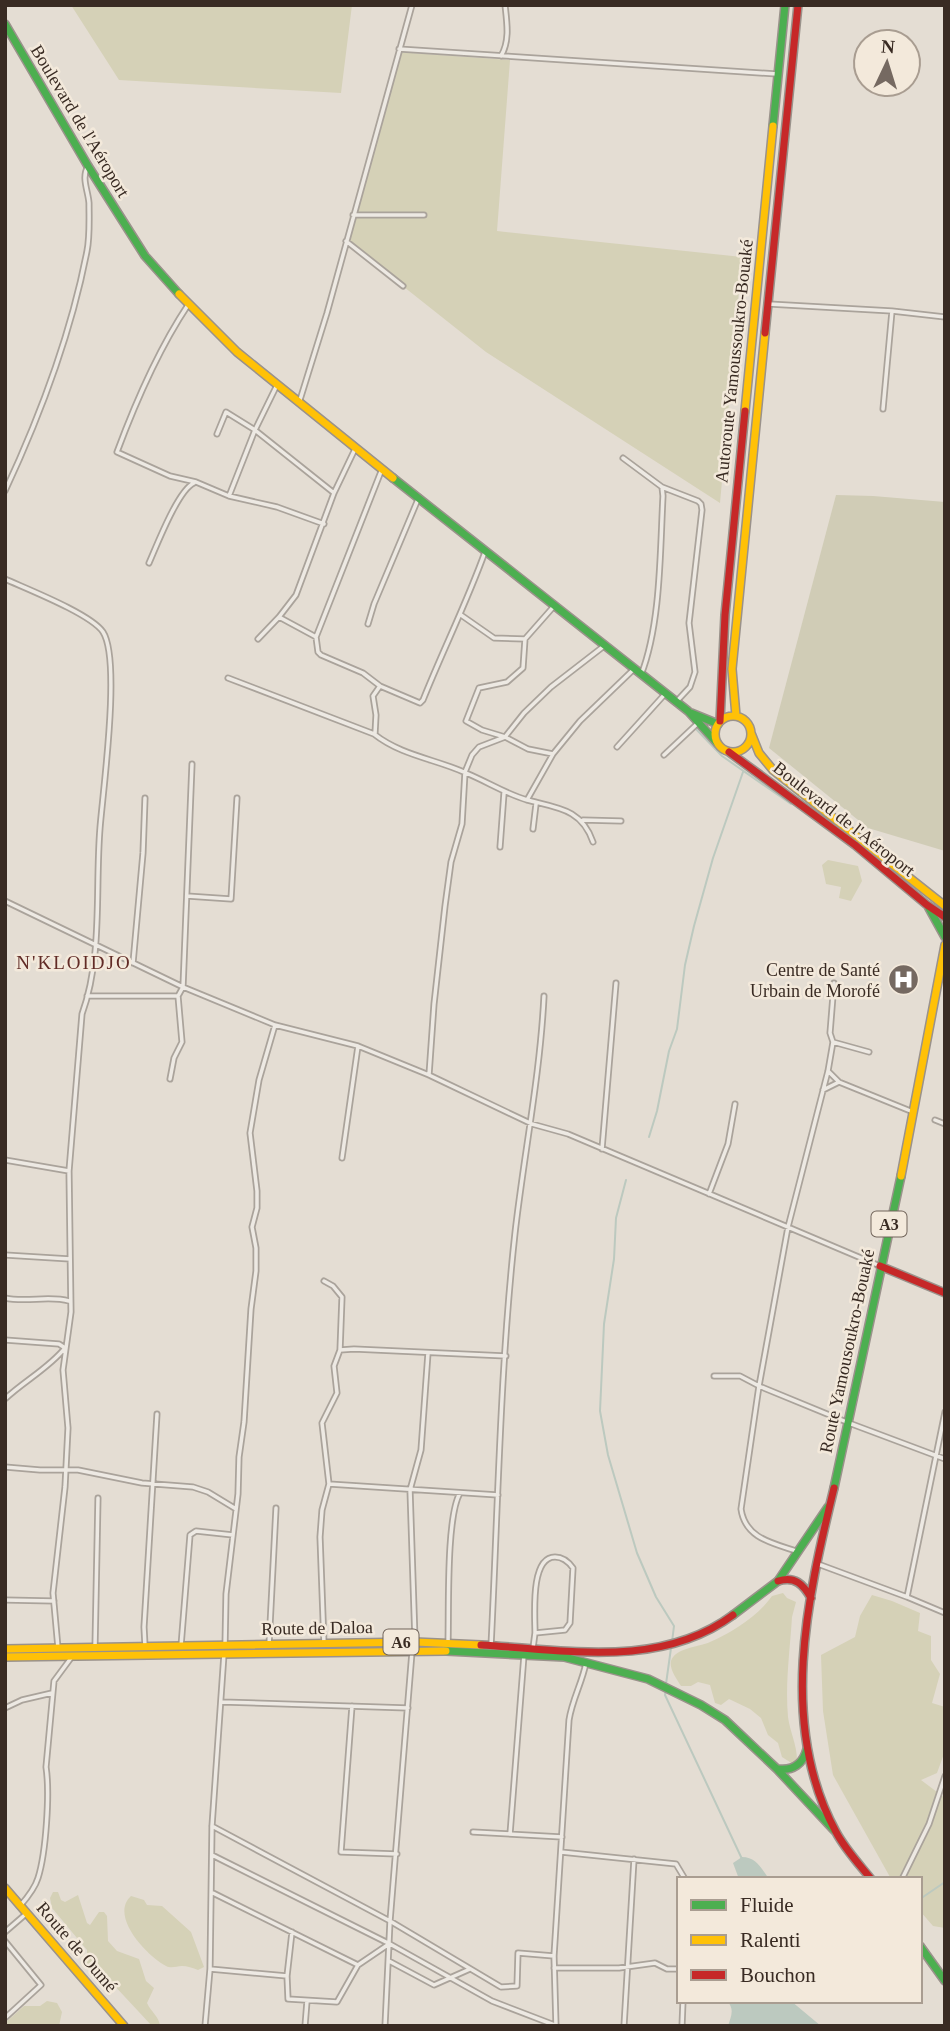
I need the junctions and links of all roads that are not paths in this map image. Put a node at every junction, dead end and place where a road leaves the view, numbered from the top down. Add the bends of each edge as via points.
1 (412, 5) edge
2 (505, 5) edge
3 (785, 5) edge
4 (798, 5) edge
5 (5, 24) edge
6 (399, 49) junction
7 (501, 56) junction
8 (779, 74) junction
9 (88, 166) junction
10 (353, 215) junction
11 (424, 215) dead end
12 (346, 241) junction
13 (403, 286) dead end
14 (769, 304) junction
15 (188, 305) junction
16 (892, 311) junction
17 (945, 317) edge
18 (277, 385) junction
19 (299, 404) junction
20 (883, 409) dead end
21 (255, 430) junction
22 (217, 434) dead end
23 (356, 447) junction
24 (622, 458) dead end
25 (382, 469) junction
26 (196, 482) junction
27 (662, 487) junction
28 (5, 491) edge
29 (334, 493) junction
30 (229, 496) junction
31 (419, 498) junction
32 (324, 524) junction
33 (486, 550) junction
34 (149, 563) dead end
35 (5, 579) edge
36 (555, 606) junction
37 (461, 615) junction
38 (279, 617) junction
39 (368, 624) dead end
40 (316, 637) junction
41 (258, 639) dead end
42 (525, 639) junction
43 (604, 646) junction
44 (637, 672) junction
45 (228, 678) dead end
46 (380, 686) junction
47 (665, 694) junction
48 (676, 702) junction
49 (688, 711) junction
50 (736, 716) junction
51 (719, 722) junction
52 (698, 723) junction
53 (751, 733) junction
54 (374, 734) junction
55 (505, 737) junction
56 (717, 743) junction
57 (617, 747) dead end
58 (729, 752) junction
59 (554, 754) junction
60 (664, 755) dead end
61 (192, 764) dead end
62 (466, 772) junction
63 (504, 793) junction
64 (145, 798) dead end
65 (237, 798) dead end
66 (527, 800) junction
67 (537, 803) junction
68 (581, 820) junction
69 (621, 821) dead end
70 (533, 829) dead end
71 (593, 842) dead end
72 (500, 847) dead end
73 (930, 895) junction
74 (945, 895) edge
75 (187, 896) junction
76 (5, 901) edge
77 (926, 905) junction
78 (945, 906) edge
79 (945, 917) edge
80 (945, 937) edge
81 (95, 945) junction
82 (945, 945) edge
83 (133, 963) junction
84 (943, 966) edge
85 (834, 982) dead end
86 (616, 983) dead end
87 (183, 987) junction
88 (88, 996) junction
89 (178, 996) junction
90 (544, 996) dead end
91 (275, 1025) junction
92 (833, 1042) junction
93 (358, 1046) junction
94 (869, 1052) dead end
95 (828, 1071) junction
96 (429, 1075) junction
97 (170, 1079) dead end
98 (839, 1082) junction
99 (823, 1090) junction
100 (735, 1104) dead end
101 (913, 1112) junction
102 (935, 1121) dead end
103 (532, 1124) junction
104 (945, 1125) edge
105 (602, 1149) junction
106 (342, 1158) dead end
107 (5, 1160) edge
108 (69, 1171) junction
109 (709, 1194) junction
110 (788, 1227) junction
111 (5, 1255) edge
112 (70, 1259) junction
113 (880, 1266) junction
114 (324, 1281) dead end
115 (945, 1293) edge
116 (5, 1298) edge
117 (70, 1301) junction
118 (5, 1340) edge
119 (65, 1348) junction
120 (340, 1350) junction
121 (428, 1353) junction
122 (506, 1356) junction
123 (714, 1376) dead end
124 (759, 1386) junction
125 (5, 1399) edge
126 (945, 1412) edge
127 (157, 1414) dead end
128 (849, 1423) junction
129 (935, 1455) junction
130 (945, 1459) edge
131 (5, 1467) edge
132 (66, 1468) junction
133 (153, 1483) junction
134 (329, 1484) junction
135 (410, 1490) junction
136 (460, 1493) junction
137 (499, 1495) junction
138 (98, 1498) dead end
139 (831, 1503) junction
140 (236, 1508) junction
141 (276, 1508) dead end
142 (233, 1535) junction
143 (798, 1551) junction
144 (818, 1564) junction
145 (778, 1581) junction
146 (907, 1597) junction
147 (811, 1599) junction
148 (5, 1600) edge
149 (54, 1601) junction
150 (945, 1613) edge
151 (535, 1633) junction
152 (448, 1643) junction
153 (324, 1644) junction
154 (269, 1645) junction
155 (145, 1646) junction
156 (181, 1646) junction
157 (413, 1646) junction
158 (491, 1646) junction
159 (95, 1647) junction
160 (58, 1648) junction
161 (533, 1648) junction
162 (5, 1649) edge
163 (224, 1650) junction
164 (587, 1651) junction
165 (524, 1655) junction
166 (73, 1656) junction
167 (5, 1657) edge
168 (586, 1661) junction
169 (52, 1693) junction
170 (222, 1702) junction
171 (352, 1706) junction
172 (5, 1708) edge
173 (408, 1708) junction
174 (807, 1748) junction
175 (777, 1769) junction
176 (945, 1776) edge
177 (212, 1826) junction
178 (473, 1832) dead end
179 (835, 1832) junction
180 (510, 1834) junction
181 (562, 1837) junction
182 (561, 1852) junction
183 (397, 1854) junction
184 (212, 1855) junction
185 (634, 1859) junction
186 (684, 1877) edge
187 (869, 1877) edge
188 (903, 1877) edge
189 (5, 1888) edge
190 (213, 1893) junction
191 (20, 1906) junction
192 (27, 1913) junction
193 (390, 1921) junction
194 (5, 1931) edge
195 (292, 1932) junction
196 (5, 1941) edge
197 (390, 1944) junction
198 (922, 1949) edge
199 (554, 1956) junction
200 (389, 1961) junction
201 (358, 1965) junction
202 (627, 1965) junction
203 (554, 1968) junction
204 (210, 1969) junction
205 (470, 1969) junction
206 (677, 1969) edge
207 (287, 1976) junction
208 (451, 1979) junction
209 (945, 1980) edge
210 (307, 2001) junction
211 (683, 2003) edge
212 (5, 2018) edge
213 (124, 2026) edge
214 (205, 2026) edge
215 (305, 2026) edge
216 (385, 2026) edge
217 (556, 2026) edge
218 (624, 2026) edge
219 (682, 2026) edge

1 - 6 street
2 - 7 street via 506,47
3 - 8 main road, Autoroute Yamoussoukro-Bouaké
4 - 14 main road, Autoroute Yamoussoukro-Bouaké
5 - 9 main road, Boulevard de l'Aéroport
6 - 7 street
6 - 10 street
7 - 8 street
8 - 51 main road, Autoroute Yamoussoukro-Bouaké via 725,615
9 - 15 main road, Boulevard de l'Aéroport via 129,233
9 - 28 street via 84,172 89,200 87,248 72,314 27,445
10 - 11 street
10 - 12 street
12 - 13 street
12 - 19 street
14 - 16 street
14 - 50 main road, Autoroute Yamoussoukro-Bouaké via 732,669
15 - 18 main road, Boulevard de l'Aéroport
15 - 26 street via 138,398 117,452 170,476
16 - 17 street
16 - 20 street
18 - 19 main road, Boulevard de l'Aéroport
18 - 21 street
19 - 23 main road, Boulevard de l'Aéroport
21 - 22 street via 226,412
21 - 29 street
21 - 30 street
23 - 25 main road, Boulevard de l'Aéroport
23 - 29 street
24 - 27 street
25 - 31 main road, Boulevard de l'Aéroport
25 - 40 street
26 - 30 street
26 - 34 street via 187,486
27 - 44 street via 650,647
27 - 48 street via 698,501 702,510 689,623 695,672 690,687
29 - 32 street
30 - 32 street
31 - 33 main road, Boulevard de l'Aéroport
31 - 39 street
32 - 38 street via 296,595
33 - 36 main road, Boulevard de l'Aéroport
33 - 37 street
35 - 81 street via 87,617 100,628 110,647 110,718
36 - 42 street
36 - 43 main road, Boulevard de l'Aéroport
37 - 42 street via 494,638
37 - 46 street via 420,703
38 - 40 street
38 - 41 street
40 - 46 street via 321,655 363,673
42 - 55 street via 523,668 507,682 479,688 466,721
43 - 44 main road, Boulevard de l'Aéroport
43 - 55 street via 551,687
44 - 47 main road, Boulevard de l'Aéroport
44 - 59 street via 580,721
45 - 54 street
46 - 54 street via 373,696
47 - 48 main road, Boulevard de l'Aéroport
47 - 57 street
48 - 49 main road, Boulevard de l'Aéroport
49 - 51 main road
49 - 52 main road
50 - 51 main road
50 - 53 main road via 746,722
51 - 56 main road
52 - 56 main road
52 - 60 street
53 - 58 main road via 744,748
53 - 73 main road, Boulevard de l'Aéroport via 757,754 773,770
54 - 62 street via 388,745
55 - 59 street via 528,749
55 - 62 street via 479,747
56 - 58 main road
58 - 77 main road, Boulevard de l'Aéroport via 855,845
59 - 66 street
61 - 75 street
62 - 63 street
62 - 96 street via 462,824 445,906
63 - 66 street
63 - 72 street
64 - 83 street
65 - 75 street via 231,899
66 - 67 street
67 - 68 street
67 - 70 street
68 - 69 street
68 - 71 street
73 - 74 main road
73 - 78 main road, Boulevard de l'Aéroport
75 - 87 street
76 - 81 street
77 - 79 main road, Boulevard de l'Aéroport
77 - 80 main road
81 - 83 street
81 - 88 street
82 - 84 main road, Route Yamousoukro-Bouaké / A3
83 - 87 street
84 - 101 main road, Route Yamousoukro-Bouaké / A3
85 - 92 street
86 - 105 street
87 - 89 street
87 - 91 street
88 - 89 street
88 - 108 street via 82,1014
89 - 97 street via 181,1042
90 - 103 street
91 - 93 street
91 - 140 street via 258,1080 250,1133 257,1191 252,1227 256,1263
92 - 94 street
92 - 95 street
93 - 96 street
93 - 106 street
95 - 98 street
95 - 99 street
96 - 103 street
98 - 99 street
98 - 101 street
99 - 110 street
100 - 109 street via 728,1143
101 - 113 main road, Route Yamousoukro-Bouaké / A3
102 - 104 street
103 - 105 street
103 - 122 street via 515,1233
105 - 109 street
107 - 108 street
108 - 112 street
109 - 110 street
110 - 113 street
110 - 124 street
111 - 112 street
112 - 117 street
113 - 115 main road
113 - 128 main road, Route Yamousoukro-Bouaké / A3
114 - 120 street via 342,1297
116 - 117 street
117 - 119 street
118 - 119 street
119 - 125 street
119 - 132 street
120 - 121 street
120 - 134 street via 334,1366 337,1393 322,1423
121 - 122 street
121 - 135 street via 421,1450
122 - 137 street
123 - 124 street via 740,1376
124 - 128 street
124 - 143 street via 744,1482 743,1524 768,1542
126 - 129 street
127 - 133 street
128 - 129 street
128 - 139 main road, Route Yamousoukro-Bouaké / A3
129 - 130 street
129 - 146 street
131 - 132 street
132 - 133 street
132 - 149 street
133 - 140 street via 193,1487
133 - 155 street
134 - 135 street
134 - 153 street via 320,1537
135 - 136 street
135 - 157 street
136 - 137 street
136 - 152 street via 452,1524
137 - 158 street
138 - 159 street
139 - 143 main road, A6
139 - 144 main road, Route Yamousoukro-Bouaké / A3
140 - 142 street
141 - 154 street
142 - 156 street via 196,1531 190,1535
142 - 163 street
143 - 145 main road, A6
144 - 146 street
144 - 147 main road, Route Yamousoukro-Bouaké / A3
145 - 147 main road via 798,1580
145 - 164 main road, Route de Daloa / A6 via 725,1621 672,1645 637,1651
146 - 150 street
147 - 174 main road, A3 via 802,1677
148 - 149 street
149 - 160 street
151 - 151 street via 537,1571 557,1556 573,1568 570,1623 565,1630
151 - 161 street
152 - 157 main road, Route de Daloa / A6
152 - 158 main road, Route de Daloa / A6
153 - 154 main road, Route de Daloa / A6
153 - 157 main road, Route de Daloa / A6
154 - 163 main road, Route de Daloa / A6
155 - 156 main road, Route de Daloa / A6
155 - 159 main road, Route de Daloa / A6
156 - 163 main road, Route de Daloa / A6
157 - 163 main road, Route de Daloa / A6
157 - 165 main road, Route de Daloa / A6
157 - 173 street
158 - 161 main road, Route de Daloa / A6
159 - 160 main road, Route de Daloa / A6
160 - 162 main road, Route de Daloa / A6
161 - 164 main road, Route de Daloa / A6
163 - 166 main road, Route de Daloa / A6
163 - 170 street
164 - 168 main road
165 - 168 main road, Route de Daloa / A6
165 - 180 street
166 - 167 main road, Route de Daloa / A6
166 - 169 street via 57,1674
168 - 175 main road, A6 via 648,1679 701,1705 725,1720
168 - 181 street via 571,1703
169 - 172 street
169 - 191 street via 44,1841 38,1877
170 - 171 street
170 - 177 street
171 - 173 street
171 - 183 street via 341,1852
173 - 183 street
174 - 175 main road via 799,1764
174 - 179 main road, A3
175 - 179 main road, A6
176 - 188 street via 929,1824
177 - 184 street
177 - 193 street
178 - 180 street
179 - 187 main road, A3
180 - 181 street
181 - 182 street
182 - 185 street
182 - 199 street
183 - 193 street
184 - 190 street
184 - 197 street
185 - 186 street via 677,1864
185 - 202 street
189 - 191 main road, Route de Oumé
190 - 195 street
190 - 204 street
191 - 192 main road, Route de Oumé
192 - 194 street
192 - 213 main road, Route de Oumé
193 - 197 street
193 - 205 street
195 - 201 street
195 - 207 street
196 - 212 street via 41,1985
197 - 200 street
197 - 201 street
197 - 208 street
198 - 209 main road
199 - 203 street
199 - 205 street via 518,1953 517,1986 501,1987
200 - 208 street via 434,1985
200 - 216 street
201 - 210 street via 337,2002
202 - 203 street
202 - 206 street via 655,1962
202 - 218 street
203 - 217 street
204 - 207 street
204 - 214 street
205 - 208 street
207 - 210 street via 288,2000
208 - 217 street
210 - 215 street
211 - 219 street

